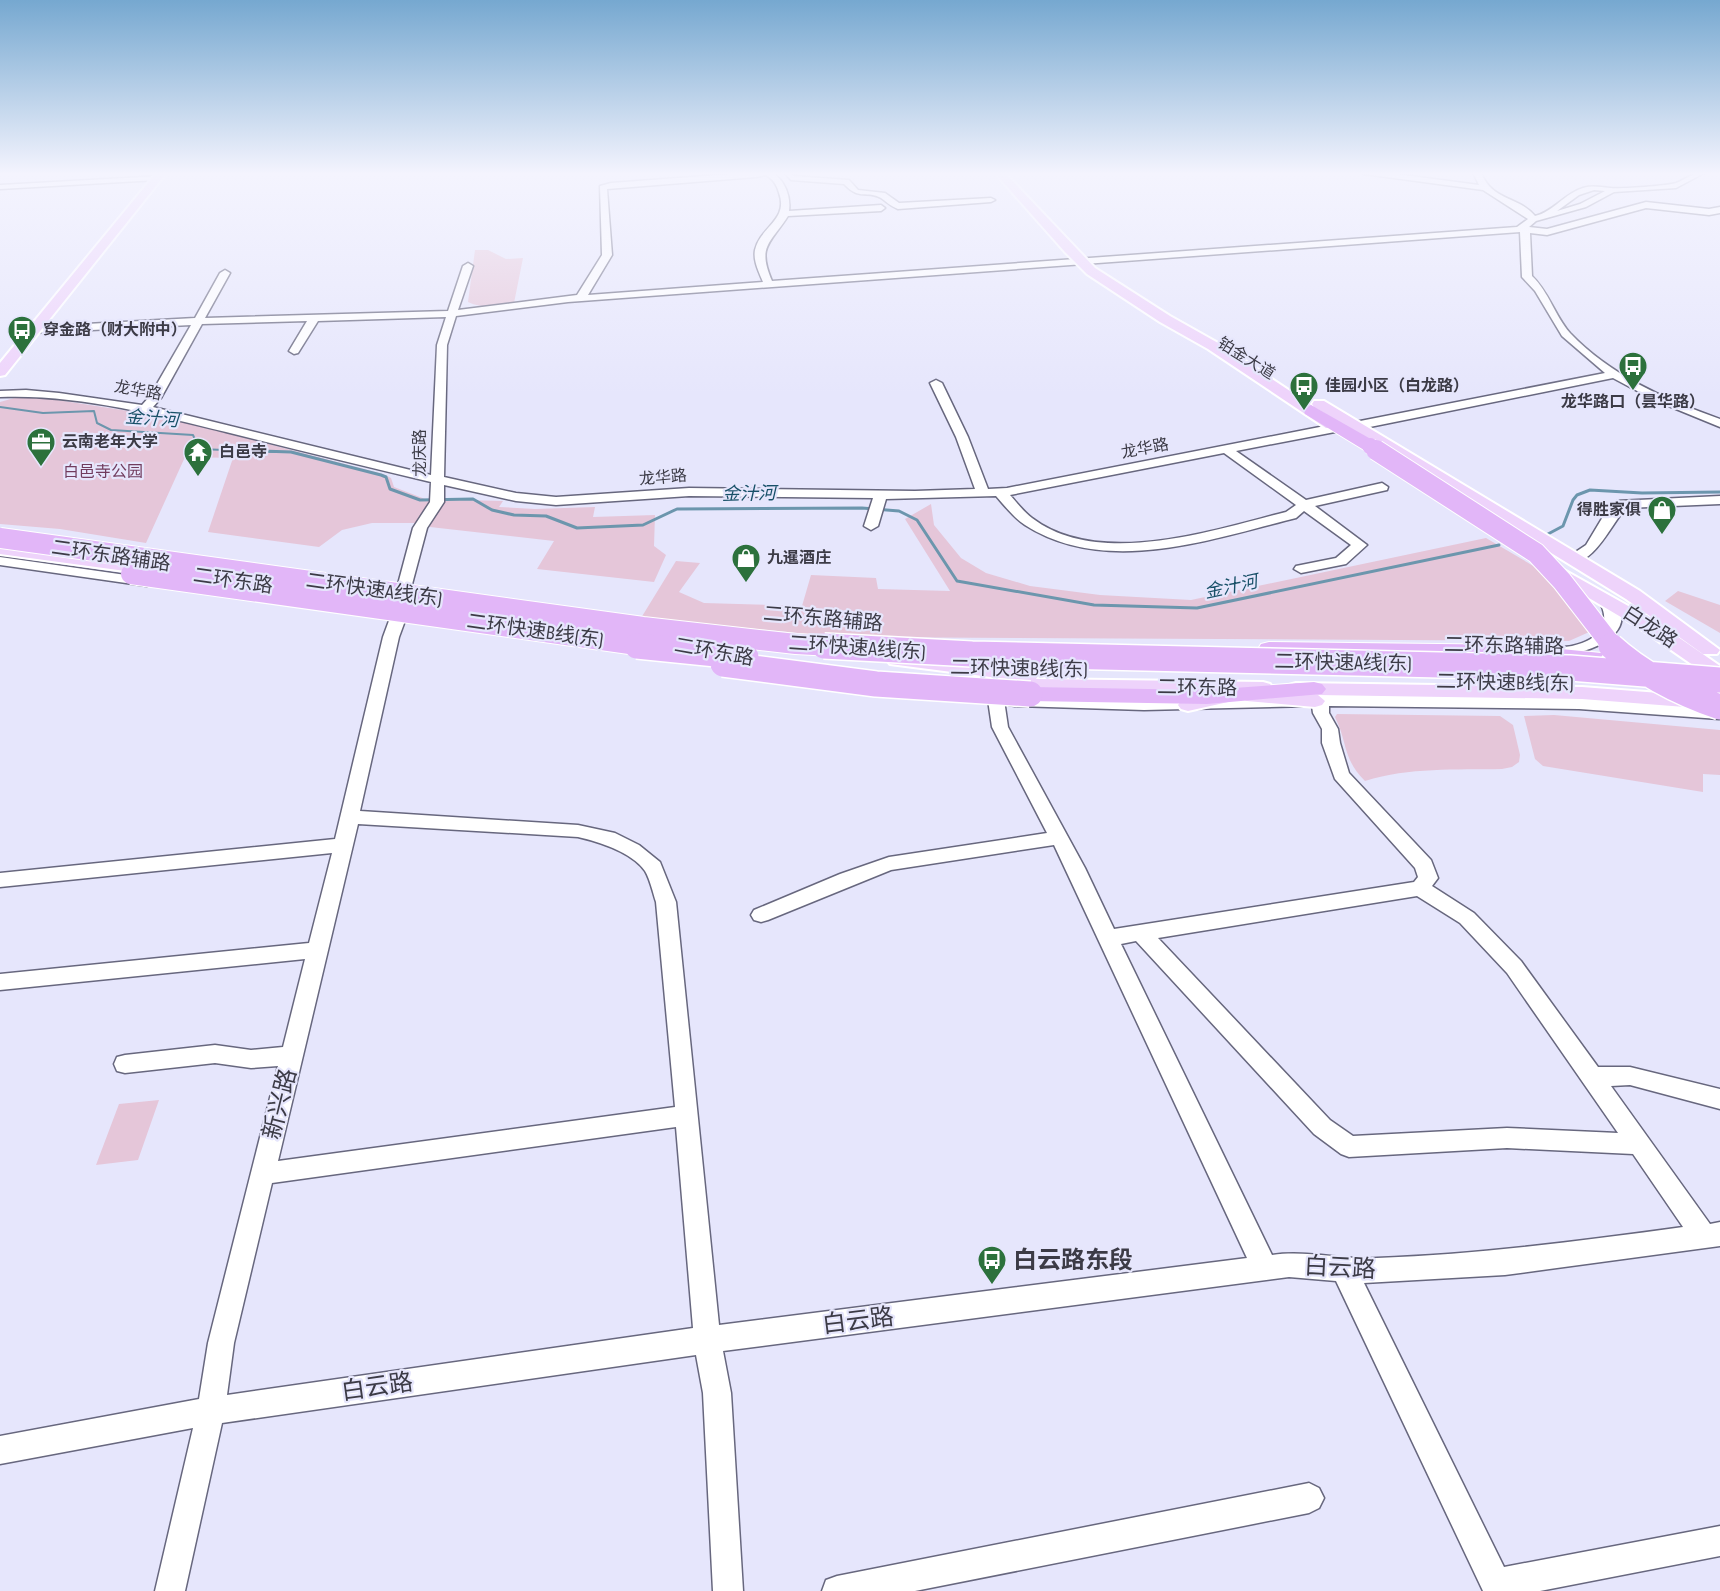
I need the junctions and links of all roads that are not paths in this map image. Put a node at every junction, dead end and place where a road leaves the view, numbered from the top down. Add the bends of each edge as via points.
1 (95, 246) edge
2 (99, 246) edge
3 (606, 246) edge
4 (761, 246) edge
5 (1071, 246) edge
6 (1072, 246) edge
7 (1294, 246) edge
8 (1526, 246) edge
9 (1086, 262) junction
10 (468, 266) dead end
11 (225, 273) dead end
12 (769, 285) junction
13 (580, 299) junction
14 (454, 313) junction
15 (315, 317) junction
16 (200, 321) junction
17 (32, 330) junction
18 (1197, 333) junction
19 (294, 351) dead end
20 (0, 358) edge
21 (0, 372) edge
22 (1615, 374) junction
23 (936, 383) dead end
24 (0, 394) edge
25 (145, 409) junction
26 (1311, 410) junction
27 (1720, 423) edge
28 (1355, 426) junction
29 (1335, 428) junction
30 (1228, 451) junction
31 (438, 480) junction
32 (1382, 487) dead end
33 (1000, 493) junction
34 (983, 494) junction
35 (1720, 500) edge
36 (1304, 505) junction
37 (0, 532) edge
38 (0, 538) edge
39 (45, 538) junction
40 (2, 554) edge
41 (1572, 559) junction
42 (112, 562) junction
43 (1301, 569) dead end
44 (1598, 574) junction
45 (1578, 583) junction
46 (404, 588) junction
47 (1604, 598) junction
48 (398, 618) junction
49 (667, 630) junction
50 (607, 641) junction
51 (1539, 653) junction
52 (1720, 657) edge
53 (890, 659) junction
54 (1003, 660) junction
55 (1420, 666) junction
56 (1720, 678) edge
57 (1314, 690) junction
58 (1241, 694) junction
59 (1187, 696) junction
60 (1720, 696) edge
61 (996, 700) junction
62 (1720, 706) edge
63 (1720, 714) edge
64 (350, 817) junction
65 (1059, 838) junction
66 (343, 845) junction
67 (0, 880) edge
68 (1420, 888) junction
69 (761, 915) dead end
70 (1141, 933) junction
71 (1108, 938) junction
72 (318, 950) junction
73 (0, 982) edge
74 (292, 1054) junction
75 (125, 1064) dead end
76 (1592, 1077) junction
77 (1720, 1099) edge
78 (685, 1116) junction
79 (1639, 1144) junction
80 (262, 1174) junction
81 (1712, 1235) edge
82 (1265, 1268) junction
83 (1344, 1269) junction
84 (707, 1340) junction
85 (212, 1411) junction
86 (0, 1450) edge
87 (1309, 1498) dead end
88 (1720, 1541) edge
89 (1498, 1588) edge
90 (170, 1591) edge
91 (728, 1591) edge
92 (837, 1591) edge

1 - 20 main road
2 - 17 main road
3 - 13 street via 607,255
4 - 12 street via 760,259
5 - 9 main road, 铂金大道
6 - 9 main road, 铂金大道
7 - 9 street
8 - 22 street via 1527,277 1536,284 1558,326
9 - 12 street
9 - 18 main road, 铂金大道 via 1165,319
10 - 14 street, 龙庆路
11 - 16 street
12 - 13 street
13 - 14 street
14 - 15 street
14 - 31 street, 龙庆路 via 441,353
15 - 16 street
15 - 19 street
16 - 17 street
16 - 25 street
17 - 21 main road
18 - 26 main road, 铂金大道
18 - 28 main road, 铂金大道
22 - 27 street via 1678,407
22 - 28 street
23 - 34 street
24 - 25 street, 龙华路 via 48,395
25 - 31 street, 龙华路
26 - 29 main road, 铂金大道
26 - 62 highway, bridge via 1536,553 1605,639 1629,661 1654,678
28 - 41 main road, 铂金大道
29 - 30 street, 龙华路
29 - 45 main road, 铂金大道 via 1427,491
30 - 33 street, 龙华路
30 - 36 street
31 - 34 street, 龙华路 via 516,498 556,501 689,492 876,510
31 - 46 street, 龙庆路 via 437,499 420,528
32 - 36 street
33 - 34 street, 龙华路
33 - 36 street via 1012,509 1040,529 1083,544 1110,548 1156,546 1291,515
35 - 41 street via 1622,504 1591,548
36 - 43 street via 1360,545 1341,561
37 - 39 street, 二环东路辅路
38 - 49 highway, 二环快速A线(东), bridge
39 - 42 street via 67,542
39 - 46 street, 二环东路辅路
40 - 42 main road, 二环东路
40 - 48 street, 二环东路辅路
40 - 50 highway, 二环快速B线(东), bridge
41 - 44 main road, 铂金大道
42 - 53 main road, 二环东路 via 670,638
42 - 59 main road, 二环东路 via 862,675
44 - 45 main road via 1604,579 1601,586
44 - 52 main road, 白龙路
45 - 47 main road, 白龙路
46 - 54 street, 二环东路辅路 via 731,632
47 - 51 street via 1614,616 1601,638 1579,649
47 - 56 main road, 白龙路
48 - 61 street, 二环东路辅路 via 918,693
48 - 64 street, 新兴路
49 - 51 highway, bridge via 982,646
49 - 56 highway, 二环快速A线(东), bridge via 911,652 1570,668
50 - 58 highway, bridge via 724,665 914,688 1187,697
50 - 60 highway, 二环快速B线(东), bridge via 837,663 1568,684
51 - 55 street
51 - 56 highway
53 - 54 main road
53 - 57 main road, 二环东路 via 1028,676
54 - 55 street, 二环东路辅路
55 - 56 street, 二环东路辅路 via 1591,669
57 - 58 highway
57 - 59 main road, 二环东路
57 - 60 main road, 二环东路, bridge via 1576,683
57 - 62 main road, 二环东路, bridge via 1571,692
57 - 63 street
57 - 68 street via 1330,729 1341,775 1424,865 1428,878
58 - 59 main road
59 - 61 street, 二环东路辅路
61 - 65 street via 1000,727
64 - 66 street, 新兴路
64 - 78 street via 578,831 608,838 653,867 666,902
65 - 69 street via 890,864
65 - 71 street
66 - 67 street
66 - 72 street, 新兴路
68 - 70 street
68 - 76 street via 1467,918 1514,967
70 - 71 street
70 - 79 street via 1322,1126 1349,1148 1508,1138
71 - 82 street
72 - 73 street
72 - 74 street, 新兴路
74 - 75 street via 251,1059 215,1054
74 - 80 street, 新兴路
76 - 77 street via 1630,1076
76 - 79 street
78 - 80 street
78 - 84 street
79 - 81 street
80 - 85 street, 新兴路 via 221,1343
81 - 83 street, 白云路 via 1505,1263 1374,1271
82 - 83 street, 白云路 via 1289,1265
82 - 84 street, 白云路
83 - 89 street
84 - 85 street, 白云路
84 - 91 street via 717,1393
85 - 86 street, 白云路
85 - 90 street, 新兴路
87 - 92 street
88 - 89 street

